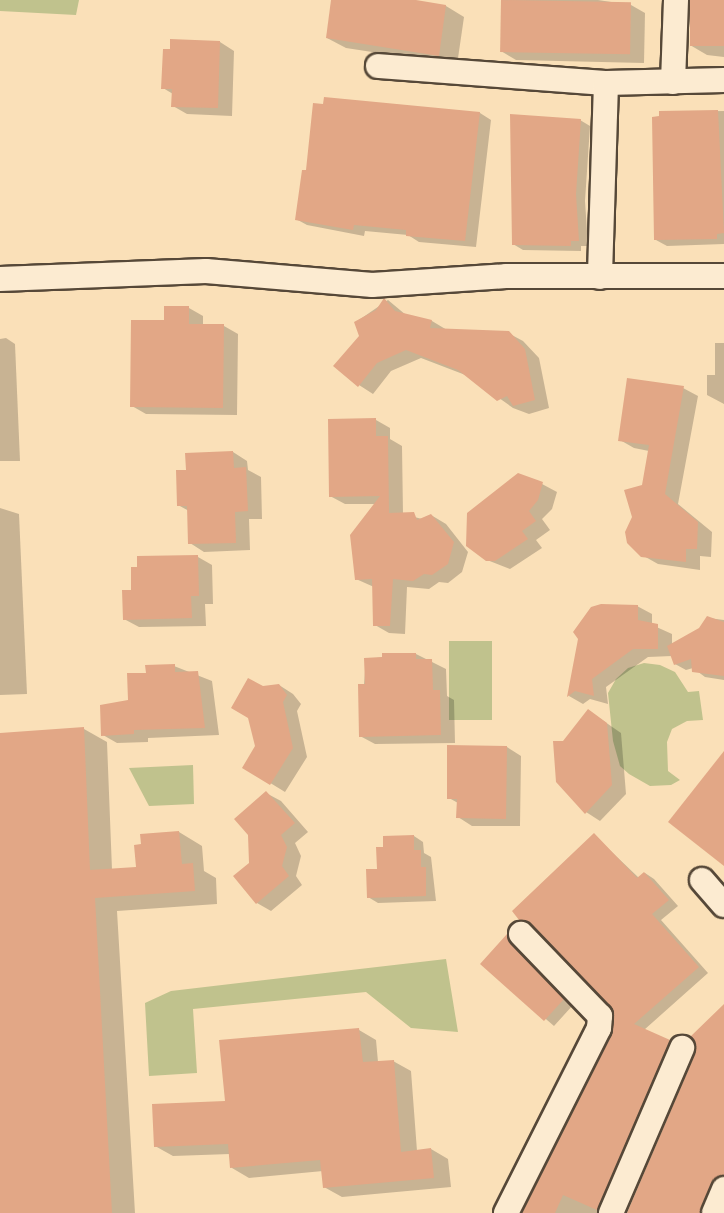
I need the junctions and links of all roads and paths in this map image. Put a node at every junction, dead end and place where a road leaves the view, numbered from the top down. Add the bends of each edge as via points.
1 (676, 0) edge
2 (378, 66) dead end
3 (724, 80) edge
4 (673, 82) junction
5 (606, 83) junction
6 (724, 276) edge
7 (600, 277) junction
8 (0, 279) edge
9 (702, 880) dead end
10 (724, 905) edge
11 (521, 934) dead end
12 (682, 1048) dead end
13 (724, 1189) edge
14 (506, 1213) edge
15 (611, 1213) edge
16 (714, 1213) edge

1 - 4 street
2 - 5 street
3 - 4 street
4 - 5 street
5 - 7 street
6 - 7 street
7 - 8 street via 506,276 372,285 206,271
9 - 10 street
11 - 14 street via 600,1016 599,1028
12 - 15 street
13 - 16 street

